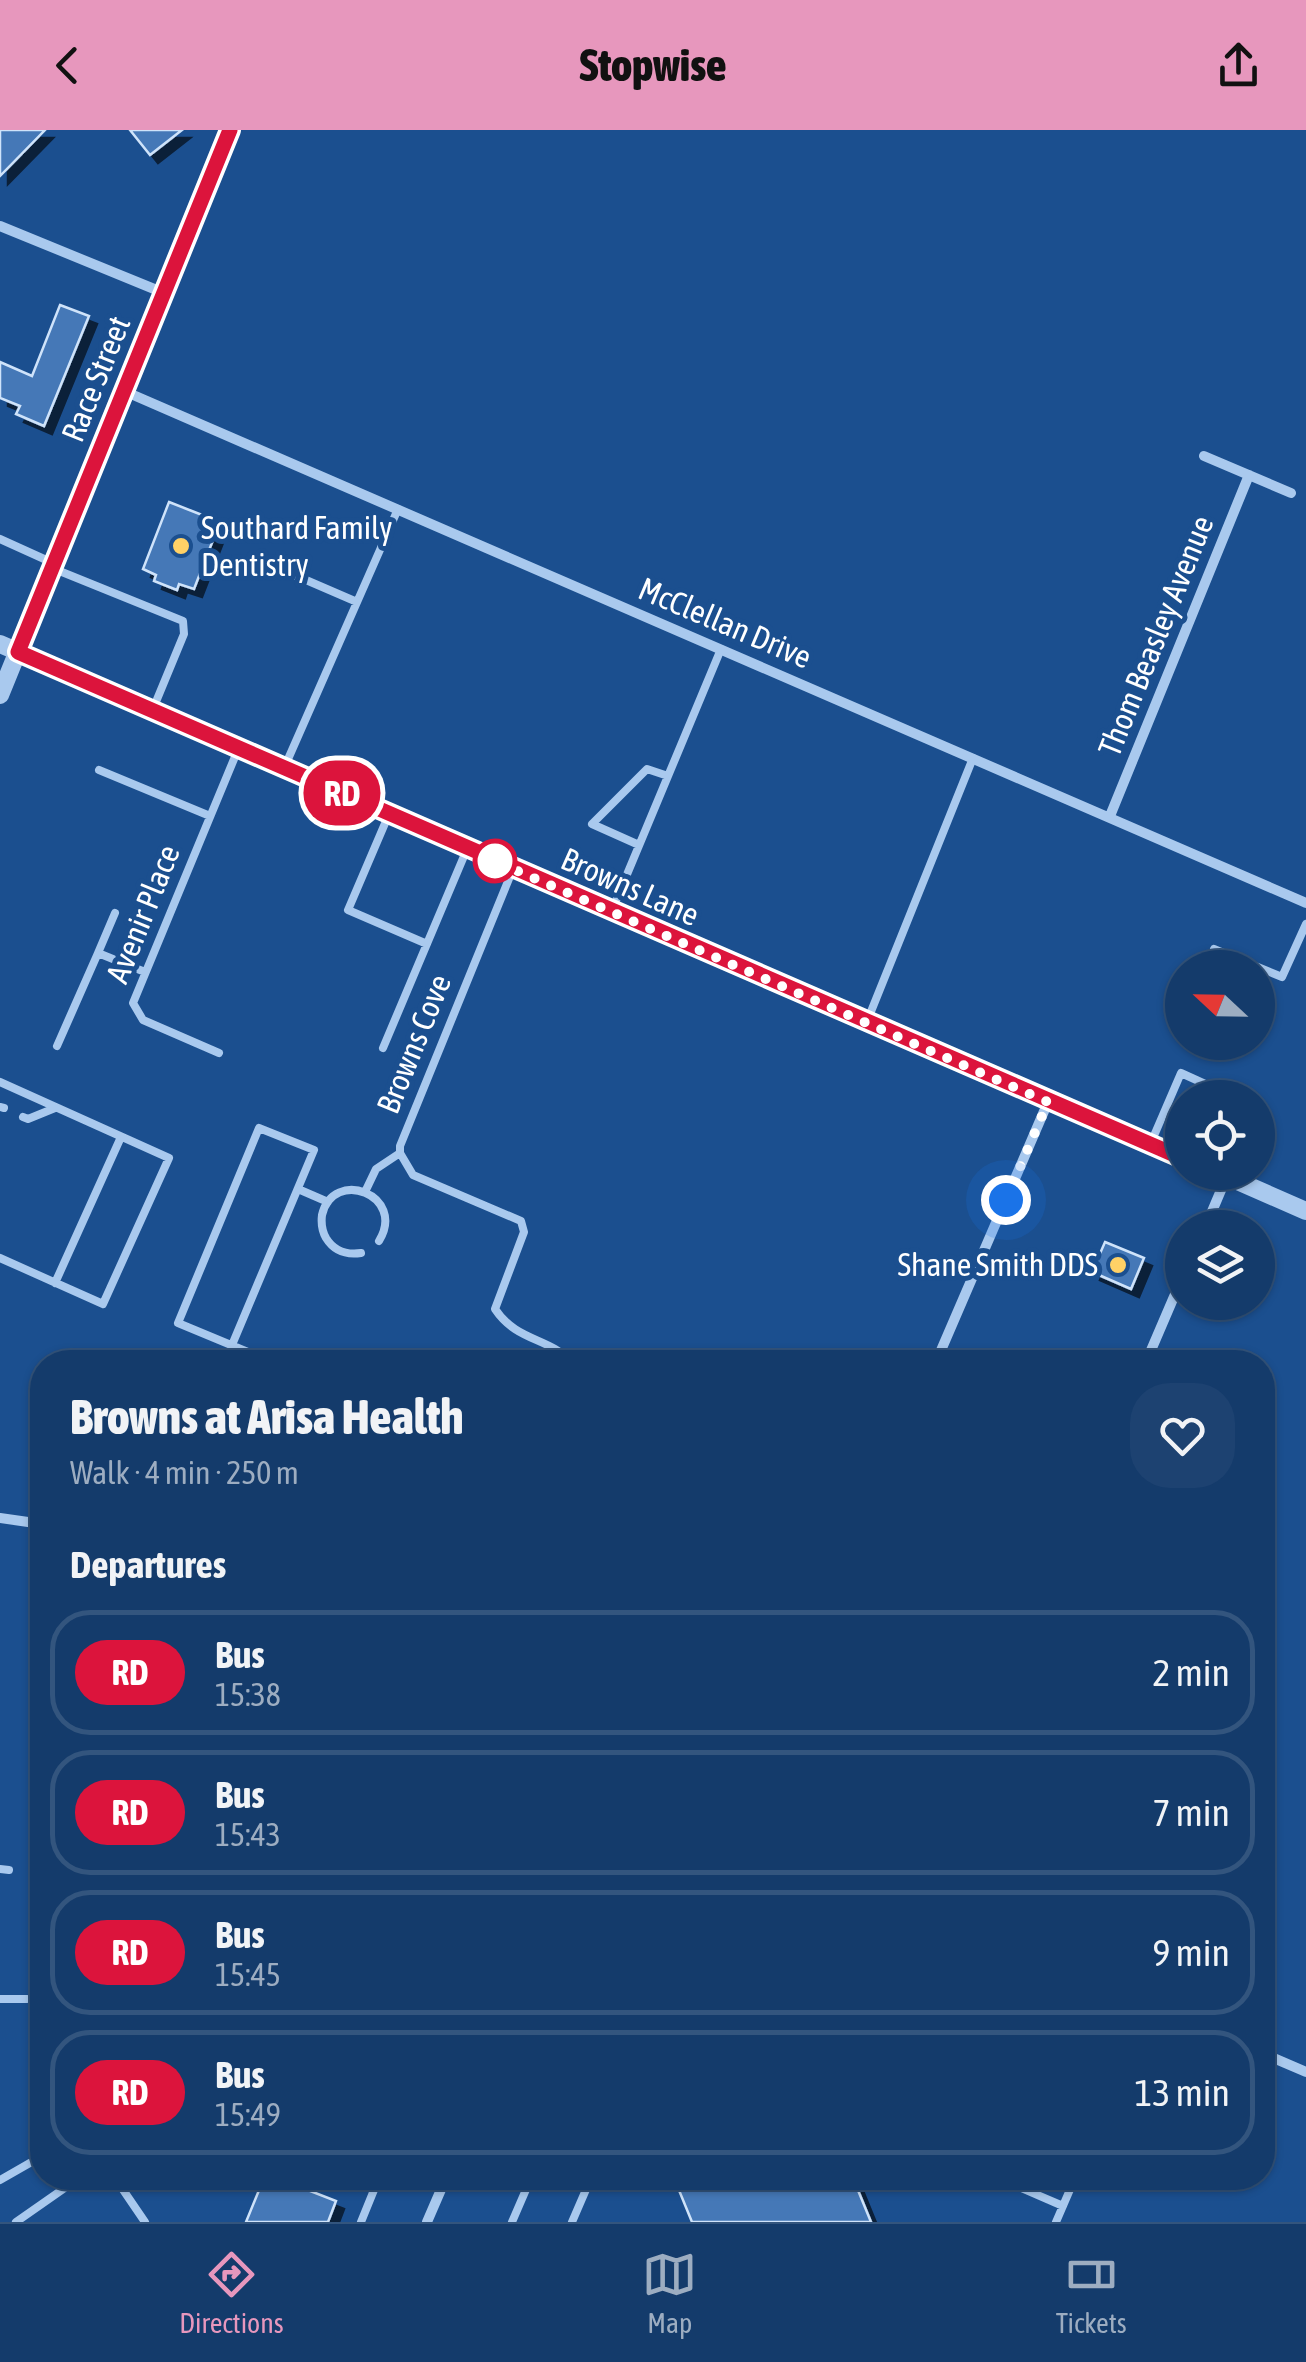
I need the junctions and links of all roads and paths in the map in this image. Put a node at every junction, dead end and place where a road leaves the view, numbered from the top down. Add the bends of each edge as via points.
1 (230, 130) edge
2 (0, 226) edge
3 (164, 293) junction
4 (124, 391) junction
5 (1204, 456) dead end
6 (1249, 476) junction
7 (1291, 493) dead end
8 (398, 510) junction
9 (0, 539) edge
10 (262, 561) dead end
11 (53, 566) junction
12 (357, 602) junction
13 (9, 648) edge
14 (721, 649) junction
15 (0, 695) edge
16 (152, 710) junction
17 (239, 747) junction
18 (973, 758) junction
19 (284, 767) junction
20 (99, 770) dead end
21 (668, 776) junction
22 (389, 814) junction
23 (210, 816) junction
24 (1110, 816) junction
25 (639, 845) junction
26 (467, 849) junction
27 (513, 869) junction
28 (1306, 903) edge
29 (612, 912) junction
30 (115, 913) dead end
31 (1306, 924) edge
32 (427, 944) junction
33 (1214, 949) dead end
34 (98, 953) junction
35 (144, 972) junction
36 (866, 1023) junction
37 (58, 1046) dead end
38 (383, 1048) dead end
39 (220, 1053) dead end
40 (0, 1082) edge
41 (1048, 1102) junction
42 (56, 1107) junction
43 (1165, 1110) edge
44 (23, 1117) dead end
45 (121, 1137) junction
46 (1150, 1145) junction
47 (1165, 1151) edge
48 (400, 1152) junction
49 (298, 1189) junction
50 (1258, 1190) edge
51 (365, 1192) junction
52 (328, 1202) junction
53 (1306, 1211) edge
54 (378, 1241) dead end
55 (361, 1253) dead end
56 (0, 1258) edge
57 (55, 1283) junction
58 (1165, 1318) edge
59 (232, 1346) junction
60 (242, 1350) edge
61 (556, 1350) edge
62 (941, 1350) edge
63 (1151, 1350) edge
64 (0, 1518) edge
65 (30, 1522) edge
66 (0, 1999) edge
67 (26, 1999) dead end
68 (1275, 2059) edge
69 (1306, 2072) edge
70 (30, 2163) edge
71 (0, 2180) edge
72 (62, 2190) edge
73 (122, 2190) edge
74 (374, 2190) edge
75 (441, 2190) edge
76 (526, 2190) edge
77 (586, 2190) edge
78 (1026, 2190) edge
79 (1070, 2190) edge
80 (1063, 2206) junction
81 (16, 2222) edge
82 (145, 2222) edge
83 (361, 2222) edge
84 (427, 2222) edge
85 (512, 2222) edge
86 (573, 2222) edge
87 (1056, 2222) edge

1 - 3 street, Race Street
2 - 3 street
3 - 4 street, Race Street
4 - 8 street, McClellan Drive
4 - 11 street, Race Street
5 - 6 street
6 - 7 street
6 - 24 street, Thom Beasley Avenue
8 - 12 lane
8 - 14 street, McClellan Drive
9 - 11 lane
10 - 12 lane
11 - 13 street, Race Street
11 - 16 lane via 183,621 184,634
12 - 19 lane
13 - 15 street, Race Street
13 - 16 street, Browns Lane
14 - 18 street, McClellan Drive
14 - 21 lane
16 - 17 street, Browns Lane
17 - 19 street, Browns Lane
17 - 23 lane, Avenir Place
18 - 24 street, McClellan Drive
18 - 36 lane
19 - 22 street, Browns Lane
20 - 23 lane
21 - 25 lane
21 - 25 lane via 647,768 592,824
22 - 26 street, Browns Lane
22 - 32 lane via 348,910
23 - 35 lane, Avenir Place
24 - 28 street, McClellan Drive
25 - 29 lane
26 - 27 street, Browns Lane
26 - 32 lane
27 - 29 street, Browns Lane
27 - 48 lane, Browns Cove
29 - 36 street, Browns Lane
30 - 34 lane
31 - 33 lane via 1282,977
32 - 38 lane
34 - 35 lane
34 - 37 lane
35 - 39 lane, Avenir Place via 133,1003 138,1016
36 - 41 street, Browns Lane
40 - 42 lane
41 - 46 street, Browns Lane
41 - 62 street
42 - 44 lane
42 - 45 lane
43 - 46 lane
45 - 57 lane
45 - 57 lane via 168,1158 147,1207 103,1304
46 - 47 street, Browns Lane
48 - 51 lane via 376,1169
48 - 61 lane, Browns Cove via 413,1174 521,1220 524,1232 495,1309 515,1332
49 - 52 lane
49 - 59 lane
49 - 59 lane via 314,1150 260,1128 178,1322
50 - 53 street
51 - 52 lane via 345,1191
51 - 54 lane via 385,1215
52 - 55 lane via 321,1222 327,1241 345,1253
56 - 57 lane
58 - 63 street
59 - 60 lane
64 - 65 street
66 - 67 lane
68 - 69 street
70 - 71 lane
72 - 81 lane
73 - 82 lane
74 - 83 lane
75 - 84 street
76 - 85 lane
77 - 86 lane
78 - 80 lane
79 - 80 lane
80 - 87 lane

